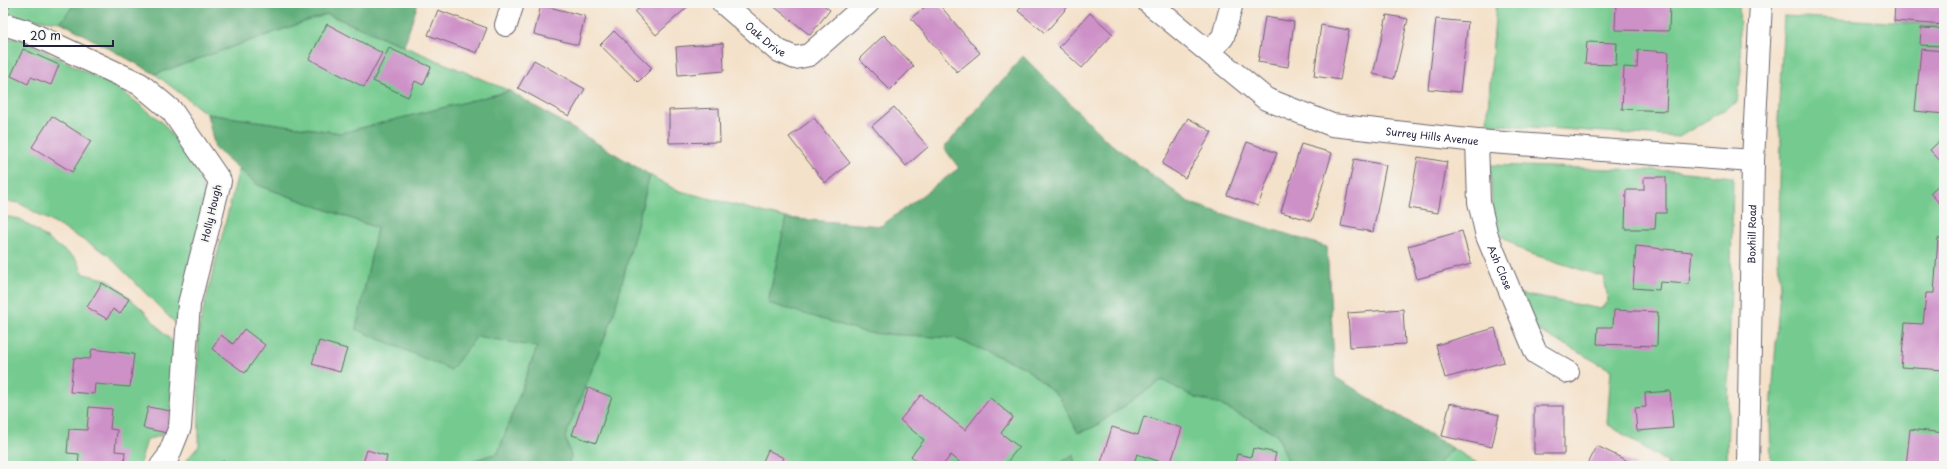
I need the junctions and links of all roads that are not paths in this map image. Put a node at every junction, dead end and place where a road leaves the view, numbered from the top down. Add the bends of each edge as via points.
1 (513, 3) edge
2 (723, 3) edge
3 (868, 3) edge
4 (1150, 3) edge
5 (1232, 3) edge
6 (1761, 3) edge
7 (3, 24) edge
8 (506, 25) dead end
9 (1210, 51) junction
10 (1477, 141) junction
11 (1753, 161) junction
12 (1568, 372) dead end
13 (161, 466) edge
14 (1748, 466) edge

1 - 8 street
2 - 3 street, Oak Drive via 777,50 795,58 809,55
4 - 9 street, Surrey Hills Avenue
5 - 9 street via 1223,37
6 - 11 street, Boxhill Road
7 - 13 street, Holly Hough via 26,31 140,84 172,111 220,181 189,304 180,427 168,457
9 - 10 street, Surrey Hills Avenue via 1266,99 1332,125
10 - 11 street, Surrey Hills Avenue
10 - 12 street, Ash Close via 1480,202 1487,236 1536,353
11 - 14 street, Boxhill Road

